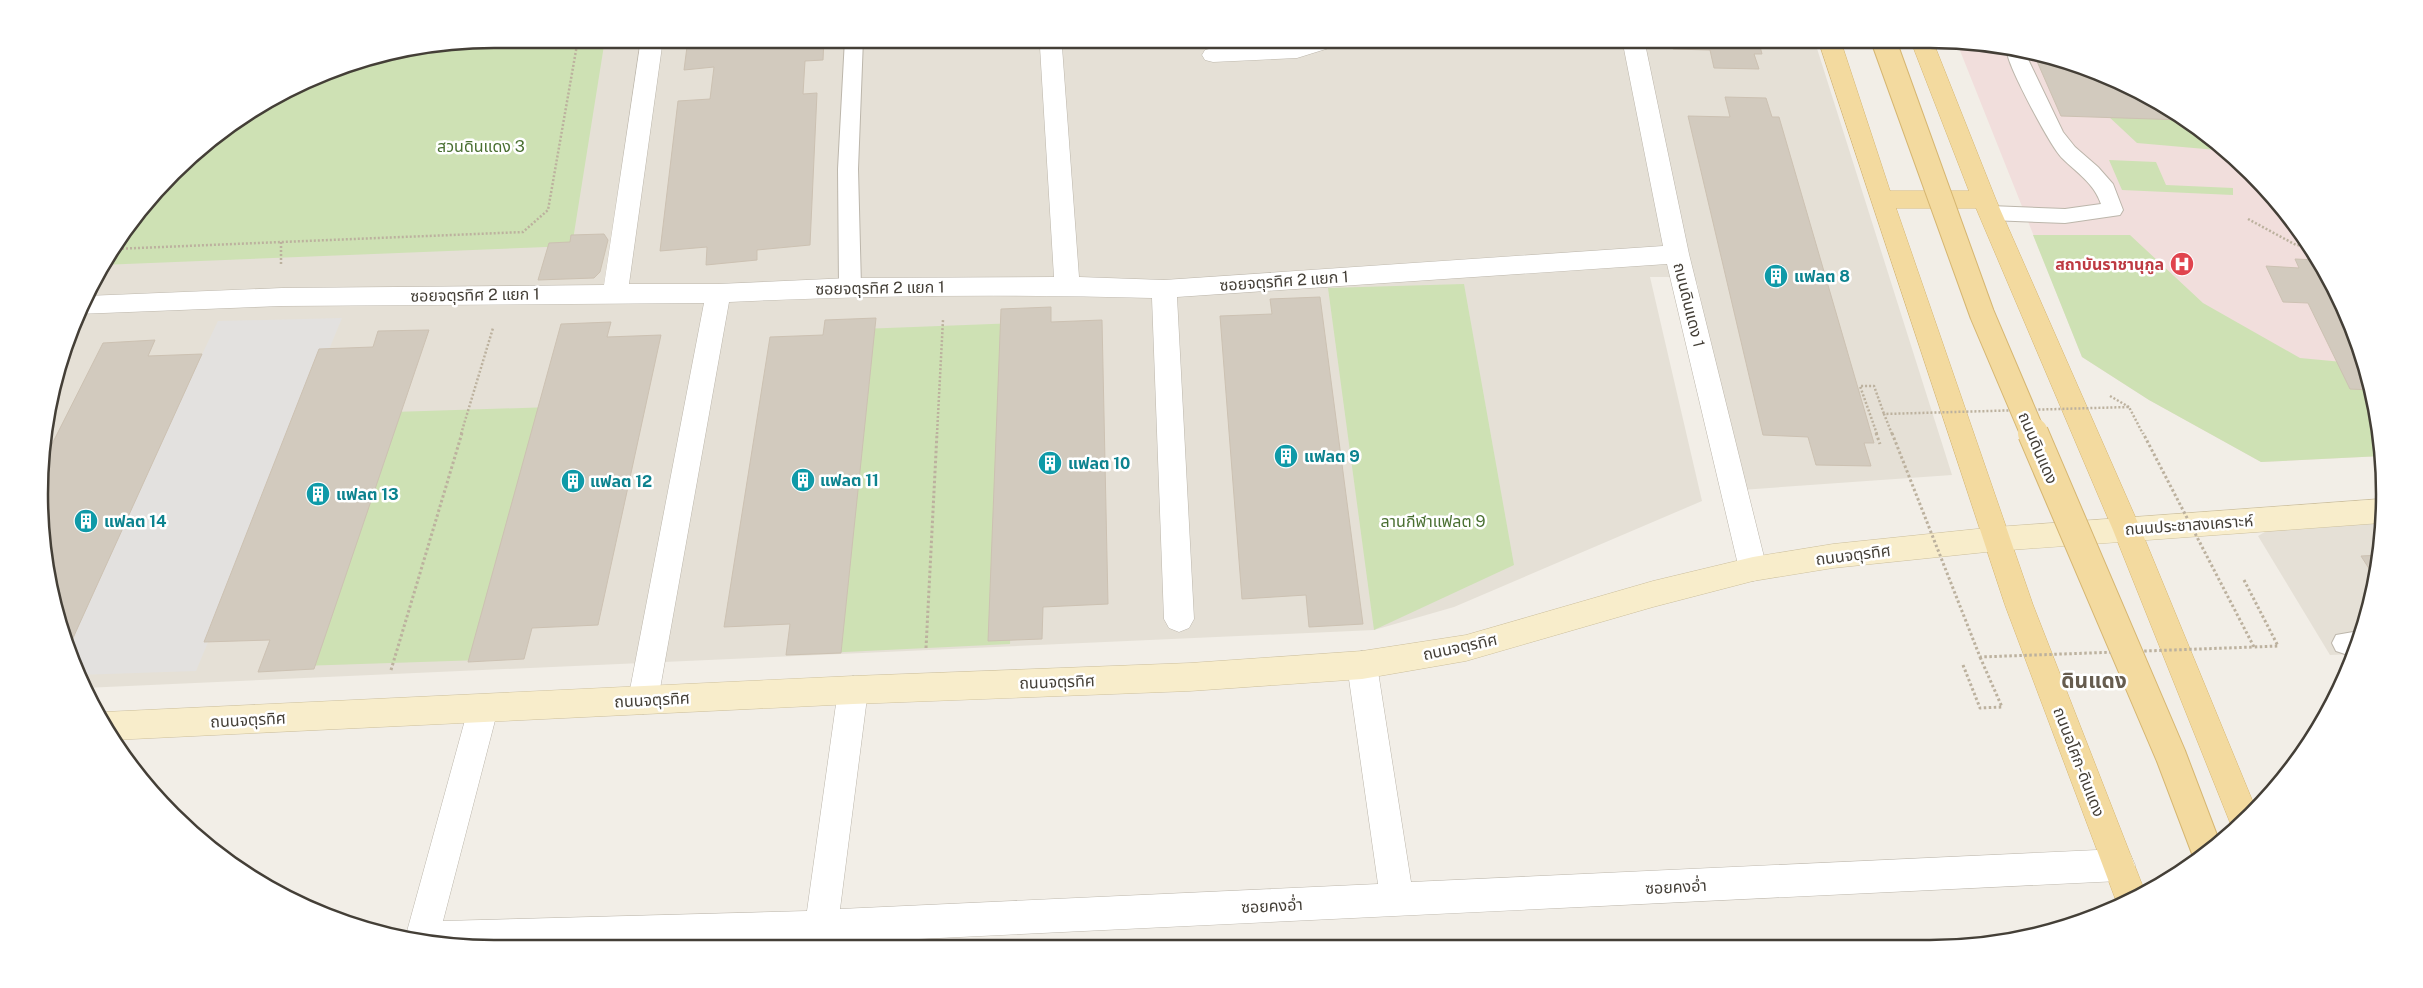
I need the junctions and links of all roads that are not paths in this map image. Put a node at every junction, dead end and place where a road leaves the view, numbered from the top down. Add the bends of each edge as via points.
1 (651, 48) edge
2 (854, 48) edge
3 (1051, 48) edge
4 (1306, 48) edge
5 (1635, 48) edge
6 (1832, 48) edge
7 (1886, 48) edge
8 (1925, 48) edge
9 (1212, 55) dead end
10 (2018, 56) edge
11 (1881, 199) junction
12 (1987, 207) junction
13 (1677, 254) junction
14 (1068, 286) junction
15 (850, 287) junction
16 (1164, 289) junction
17 (615, 293) junction
18 (718, 293) junction
19 (90, 306) edge
20 (2375, 511) edge
21 (2127, 530) junction
22 (1996, 539) junction
23 (1753, 570) junction
24 (1179, 620) dead end
25 (1362, 664) junction
26 (853, 690) junction
27 (643, 700) junction
28 (483, 709) junction
29 (113, 726) edge
30 (2242, 813) edge
31 (2205, 845) edge
32 (2119, 865) junction
33 (2129, 893) edge
34 (1396, 901) junction
35 (424, 935) edge
36 (446, 938) edge
37 (819, 938) edge

1 - 17 street
2 - 15 lane via 848,169
3 - 14 street
4 - 9 street
5 - 13 street, ถนนดินแดง 1
6 - 11 main road
7 - 31 main road, ถนนดินแดง, bridge via 1982,314 2171,756
8 - 12 main road
10 - 12 lane via 2055,135 2106,189 2113,210 2064,216
11 - 12 main road
11 - 22 main road
12 - 21 main road
13 - 16 street, ซอยจตุรทิศ 2 แยก 1
13 - 23 street, ถนนดินแดง 1
14 - 15 street, ซอยจตุรทิศ 2 แยก 1
14 - 16 street, ซอยจตุรทิศ 2 แยก 1
15 - 18 street, ซอยจตุรทิศ 2 แยก 1
16 - 24 street
17 - 18 street, ซอยจตุรทิศ 2 แยก 1
17 - 19 street, ซอยจตุรทิศ 2 แยก 1 via 282,297
18 - 27 street
20 - 21 street, ถนนประชาสงเคราะห์
21 - 22 street, ถนนประชาสงเคราะห์
21 - 30 main road
22 - 23 street, ถนนจตุรทิศ via 1833,556
22 - 32 main road, ถนนอโศก-ดินแดง via 2018,605
23 - 25 street, ถนนจตุรทิศ via 1652,594 1466,648
25 - 26 street, ถนนจตุรทิศ via 1190,677
25 - 34 street
26 - 27 street, ถนนจตุรทิศ
26 - 37 street
27 - 28 street, ถนนจตุรทิศ
28 - 29 street, ถนนจตุรทิศ
28 - 35 street
32 - 33 main road, ถนนอโศก-ดินแดง
32 - 34 street, ซอยคงอ่ำ
34 - 37 street, ซอยคงอ่ำ
36 - 37 street, ซอยคงอ่ำ

